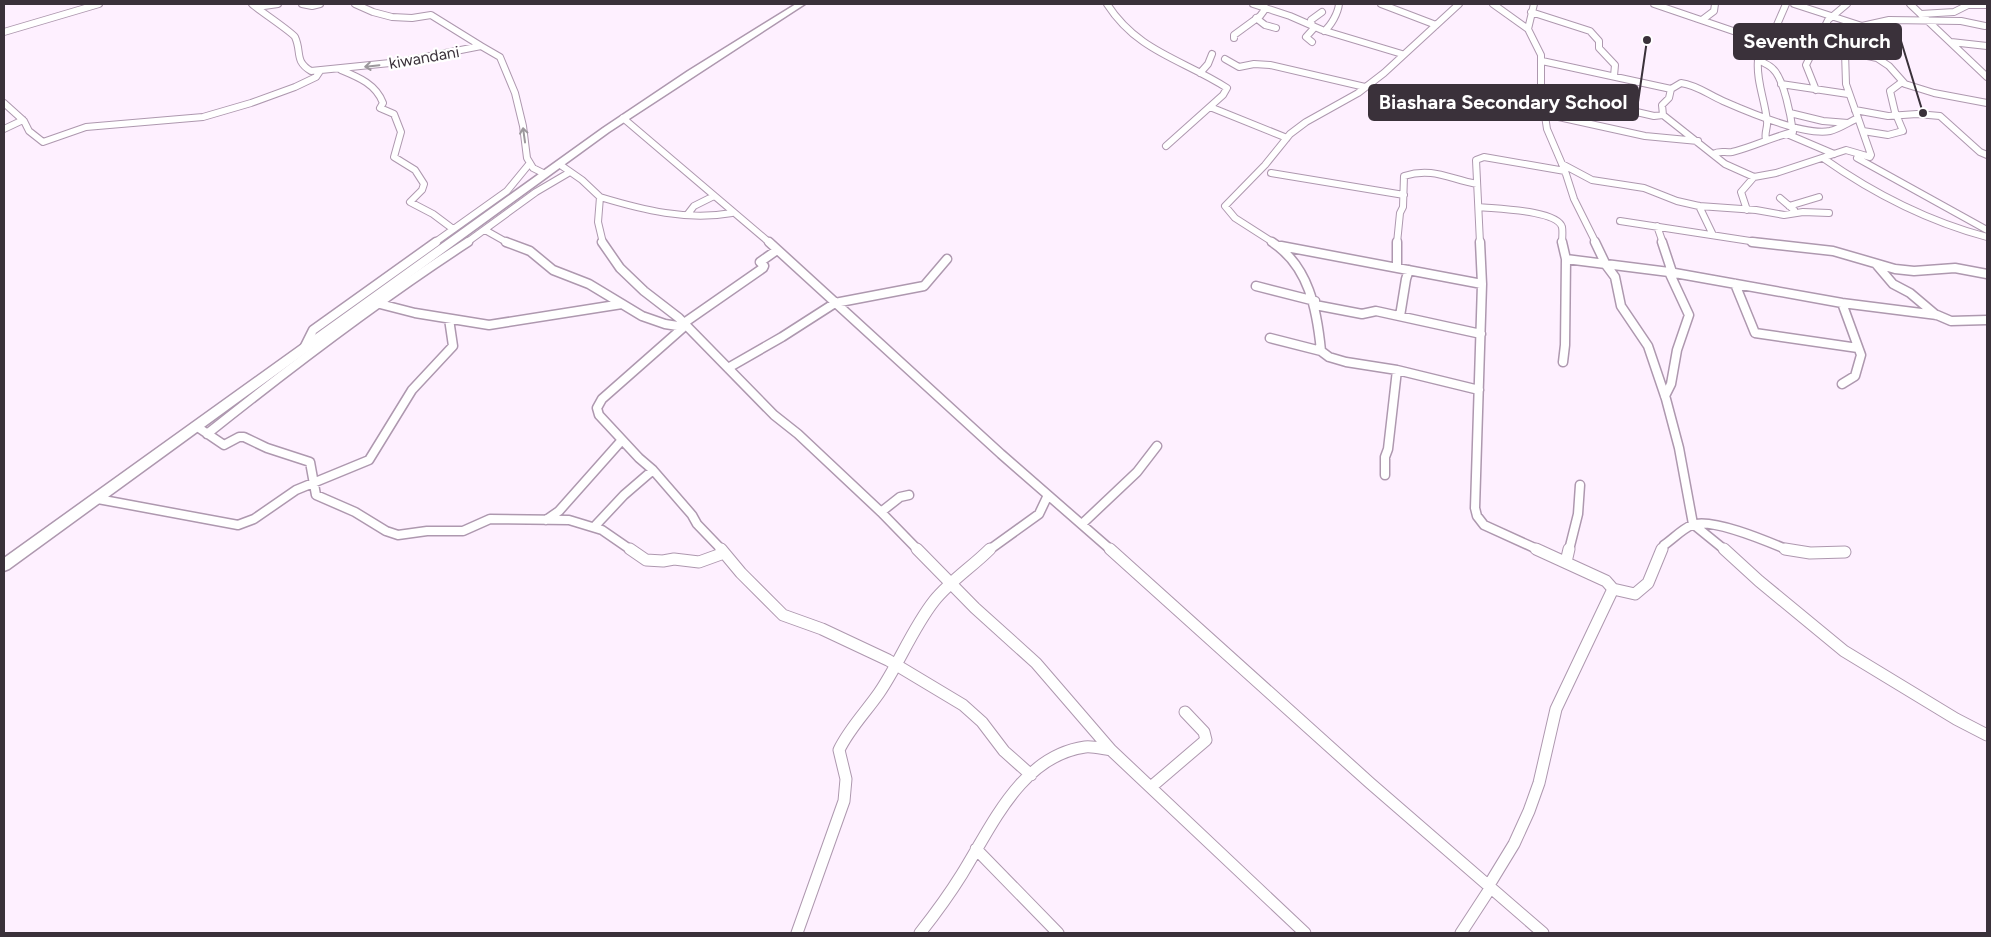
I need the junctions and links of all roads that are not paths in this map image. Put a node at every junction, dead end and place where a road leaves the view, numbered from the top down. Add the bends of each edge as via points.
1 (98, 4) edge
2 (278, 4) edge
3 (302, 4) edge
4 (320, 4) edge
5 (355, 4) edge
6 (801, 4) edge
7 (1107, 4) edge
8 (1253, 4) edge
9 (1339, 4) edge
10 (1381, 4) edge
11 (1459, 4) edge
12 (1492, 4) edge
13 (1534, 4) edge
14 (1654, 4) edge
15 (1715, 4) edge
16 (1786, 4) edge
17 (1794, 4) edge
18 (1847, 4) edge
19 (1910, 4) edge
20 (1987, 5) edge
21 (254, 6) edge
22 (1941, 6) dead end
23 (1266, 8) junction
24 (1322, 12) dead end
25 (1531, 12) junction
26 (1947, 13) junction
27 (1921, 14) junction
28 (1830, 17) junction
29 (1256, 18) junction
30 (1702, 20) junction
31 (1929, 21) junction
32 (1436, 25) junction
33 (1985, 26) dead end
34 (1314, 27) junction
35 (1777, 27) junction
36 (1276, 28) dead end
37 (5, 29) edge
38 (1528, 29) junction
39 (1324, 31) junction
40 (1234, 38) dead end
41 (1768, 39) junction
42 (1818, 40) junction
43 (1312, 42) dead end
44 (1951, 42) junction
45 (481, 46) junction
46 (1987, 46) edge
47 (1844, 51) junction
48 (1212, 54) dead end
49 (1402, 54) junction
50 (1225, 59) dead end
51 (1758, 60) junction
52 (1542, 61) junction
53 (1977, 67) junction
54 (1987, 68) edge
55 (339, 69) junction
56 (320, 70) junction
57 (1200, 73) junction
58 (1614, 76) junction
59 (1987, 77) edge
60 (1902, 82) junction
61 (1781, 84) junction
62 (1365, 86) junction
63 (1671, 89) junction
64 (1541, 90) junction
65 (1816, 90) junction
66 (1848, 94) junction
67 (4, 103) edge
68 (1987, 103) edge
69 (1210, 107) junction
70 (1855, 110) junction
71 (1790, 113) junction
72 (1545, 114) junction
73 (1663, 115) junction
74 (1897, 116) junction
75 (623, 118) junction
76 (1766, 118) junction
77 (23, 120) junction
78 (1850, 123) junction
79 (1860, 125) junction
80 (1792, 126) junction
81 (4, 129) edge
82 (1787, 134) junction
83 (1287, 138) junction
84 (1766, 140) junction
85 (1698, 141) junction
86 (1166, 146) dead end
87 (1844, 151) junction
88 (1713, 154) junction
89 (1834, 154) junction
90 (1987, 155) edge
91 (1823, 158) junction
92 (530, 163) junction
93 (559, 164) junction
94 (1564, 168) junction
95 (570, 172) junction
96 (1271, 173) dead end
97 (545, 174) junction
98 (1754, 177) junction
99 (1478, 184) junction
100 (1404, 194) junction
101 (714, 196) junction
102 (600, 197) junction
103 (1819, 197) dead end
104 (1780, 198) dead end
105 (1700, 206) junction
106 (1789, 206) junction
107 (1479, 207) junction
108 (1747, 210) junction
109 (732, 213) junction
110 (1798, 213) junction
111 (1829, 213) dead end
112 (686, 214) junction
113 (1620, 221) dead end
114 (1657, 226) junction
115 (453, 229) junction
116 (485, 230) junction
117 (1987, 230) edge
118 (1713, 235) junction
119 (1987, 237) edge
120 (1276, 245) junction
121 (777, 250) junction
122 (947, 258) dead end
123 (1566, 259) junction
124 (1606, 264) junction
125 (1876, 264) junction
126 (1397, 267) junction
127 (1409, 270) junction
128 (1670, 272) junction
129 (1987, 274) edge
130 (1482, 284) junction
131 (1735, 284) junction
132 (1256, 286) dead end
133 (835, 303) junction
134 (1315, 303) junction
135 (1842, 303) junction
136 (380, 304) junction
137 (622, 304) junction
138 (1400, 316) junction
139 (1936, 316) junction
140 (449, 319) junction
141 (1987, 320) edge
142 (685, 325) junction
143 (1481, 334) junction
144 (1270, 338) dead end
145 (304, 348) junction
146 (1858, 348) junction
147 (1321, 350) junction
148 (1563, 362) dead end
149 (728, 368) junction
150 (1397, 370) junction
151 (1842, 384) dead end
152 (1479, 390) junction
153 (1665, 396) junction
154 (196, 426) junction
155 (207, 434) junction
156 (622, 440) junction
157 (1157, 446) dead end
158 (653, 470) junction
159 (1385, 475) dead end
160 (313, 484) junction
161 (1580, 486) dead end
162 (909, 495) dead end
163 (1048, 495) junction
164 (98, 498) junction
165 (881, 512) junction
166 (546, 520) junction
167 (1082, 524) junction
168 (1693, 524) junction
169 (594, 527) junction
170 (1844, 552) dead end
171 (724, 553) junction
172 (1566, 562) junction
173 (4, 565) edge
174 (950, 583) junction
175 (1613, 589) junction
176 (896, 665) junction
177 (1185, 712) dead end
178 (1987, 736) edge
179 (1111, 750) junction
180 (1031, 775) junction
181 (1152, 787) junction
182 (976, 849) junction
183 (1490, 886) junction
184 (797, 933) edge
185 (920, 933) edge
186 (1058, 933) edge
187 (1305, 933) edge
188 (1461, 933) edge
189 (1543, 933) edge

1 - 37 street
2 - 21 street
3 - 4 street
5 - 45 street via 388,17 431,15
6 - 75 highway
7 - 57 street via 1118,21 1147,46
8 - 23 street
9 - 39 street via 1338,11
10 - 32 street
11 - 32 street
12 - 38 street
13 - 25 street
14 - 30 street
15 - 30 street via 1714,11
16 - 35 street
17 - 28 street
18 - 28 street
19 - 27 street
20 - 26 street via 1965,5
21 - 56 street, kiwandani via 270,20 293,32 298,44 298,60 305,68
22 - 26 street
23 - 29 street
23 - 34 street
24 - 34 street via 1311,20
25 - 38 street
25 - 58 street via 1590,31 1599,41 1600,49 1615,65
26 - 27 street
27 - 31 street
28 - 31 street via 1864,26 1889,20
28 - 42 street
29 - 36 street via 1264,25
29 - 40 street
30 - 41 street
31 - 33 street via 1960,21
31 - 44 street
32 - 49 street
34 - 39 street
34 - 43 street via 1306,37
35 - 41 street
35 - 42 street
38 - 52 street
39 - 49 street
41 - 51 street via 1756,52
42 - 47 street
42 - 65 street via 1806,65
44 - 46 street
44 - 53 street
45 -> 55 street, kiwandani via 400,62
92 -> 45 street, kiwandani via 516,99 505,68 500,57
47 - 60 street via 1885,61
47 - 66 street
48 - 57 street
49 - 62 street via 1384,73
50 - 62 street via 1239,67 1267,64
51 - 61 street via 1775,70
51 - 76 street via 1756,64
52 - 58 street
52 - 64 street
53 - 54 street
53 - 59 street
55 - 56 street, kiwandani
55 - 115 street via 377,91 383,103 380,108 394,114 401,132 394,157 415,170 424,184 410,202
56 - 77 street via 316,77 295,88 202,117 86,127 42,142 29,131
57 - 69 street via 1227,88
58 - 63 street
60 - 68 street via 1934,93
60 - 74 street via 1890,91
61 - 65 street
61 - 71 street
62 - 83 street via 1306,122
63 - 73 street via 1670,98 1662,105
63 - 76 street via 1681,83 1690,84
64 - 72 street
64 - 73 street via 1654,116
65 - 66 street
66 - 70 street
67 - 77 street
69 - 83 street
69 - 86 street
70 - 74 street
70 - 79 street
71 - 78 street
71 - 80 street
72 - 85 street via 1645,136
72 - 94 street via 1547,129
73 - 85 street
74 - 79 street via 1903,131 1897,135 1885,135
74 - 90 street via 1940,116
75 - 93 highway
75 - 101 street
76 - 80 street
76 - 84 street
77 - 81 street
78 - 79 street
78 - 80 street via 1820,133
79 - 87 street via 1870,158 1850,150
80 - 82 street via 1793,132
82 - 84 street
82 - 89 street
83 - 120 street via 1225,206 1232,216
84 - 88 street via 1731,152
85 - 88 street
87 - 89 street
87 - 117 street
88 - 98 street via 1730,168
89 - 91 street
91 - 98 street
91 - 119 street via 1919,213 1952,228
92 - 97 street
92 - 115 street via 507,191
93 - 95 street
93 - 97 highway
94 - 99 street via 1480,158 1476,160
94 - 105 street via 1592,180 1644,188
94 - 124 street via 1574,199
95 - 102 street
95 - 116 street via 536,192
96 - 100 street
97 - 145 highway
98 - 108 street via 1741,192
99 - 100 street via 1462,182 1437,171 1425,172 1404,176
99 - 107 street
100 - 126 street
101 - 109 street
101 - 112 street
102 - 112 street
102 - 142 street via 601,241 625,273
103 - 106 street
104 - 106 street
105 - 108 street
105 - 118 street
106 - 110 street
107 - 123 street via 1542,214 1556,219 1562,227
107 - 130 street
108 - 110 street via 1784,215
109 - 112 street via 708,217
109 - 121 street
110 - 111 street
113 - 114 street
114 - 118 street
114 - 128 street
115 - 145 street via 313,330
116 - 136 street
116 - 137 street via 530,252 553,270 589,284
118 - 125 street via 1833,251
120 - 126 street
120 - 134 street via 1294,261
121 - 133 street
121 - 142 street via 760,262 763,268
122 - 133 street via 924,286
123 - 124 street
123 - 148 street
124 - 128 street
124 - 153 street via 1615,277 1621,306 1648,346
125 - 129 street via 1914,271 1950,268
125 - 139 street via 1894,284 1910,293
126 - 127 street
127 - 130 street
127 - 138 street
128 - 131 street
128 - 153 street via 1688,315 1674,362 1672,383
130 - 143 street
131 - 135 street
131 - 146 street via 1755,333
132 - 134 street
133 - 149 street
133 - 163 street
134 - 138 street via 1362,314 1376,311
134 - 147 street
135 - 139 street
135 - 146 street
136 - 140 street
136 - 155 street via 281,375
137 - 140 street via 498,325
137 - 142 street via 665,324
138 - 143 street
139 - 141 street via 1960,322
140 - 160 street via 453,346 412,390 370,459
142 - 149 street
142 - 156 street via 597,406 599,415
143 - 152 street
144 - 147 street
145 - 154 highway
146 - 151 street via 1861,359 1855,376
147 - 150 street via 1329,357 1346,362
149 - 165 street via 774,416 798,434
150 - 152 street
150 - 159 street
152 - 172 street via 1476,516 1484,525
153 - 168 street via 1679,448
154 - 155 street
154 - 164 highway
155 - 160 street via 224,445 244,437 310,462
156 - 158 street
156 - 166 street via 559,511
157 - 167 street via 1143,465
158 - 169 street
158 - 171 street
160 - 164 street via 291,492 260,516 238,525
160 - 166 street via 316,495 398,535 427,531 463,532 490,519
161 - 172 street via 1577,518
162 - 165 street via 900,497
163 - 167 street
163 - 174 street via 1039,514 992,547
164 - 173 highway
165 - 174 street
166 - 169 street via 572,521
167 - 183 street via 1370,783
168 - 170 street via 1752,534 1790,551
168 - 175 street via 1664,545 1648,582 1635,594
168 - 178 street via 1844,651
169 - 171 street via 646,560 699,562
171 - 176 street via 783,615 822,629
172 - 175 street via 1606,581
174 - 176 street via 933,604
174 - 179 street via 1042,669
175 - 183 street via 1556,709 1539,783 1529,811
176 - 180 street via 963,705 982,722 1004,751
176 - 184 street via 839,750 846,779 844,801
177 - 181 street via 1204,732 1206,740
179 - 180 street via 1086,747 1066,752
179 - 181 street
180 - 182 street via 1007,798
181 - 187 street
182 - 185 street
182 - 186 street
183 - 188 street
183 - 189 street

